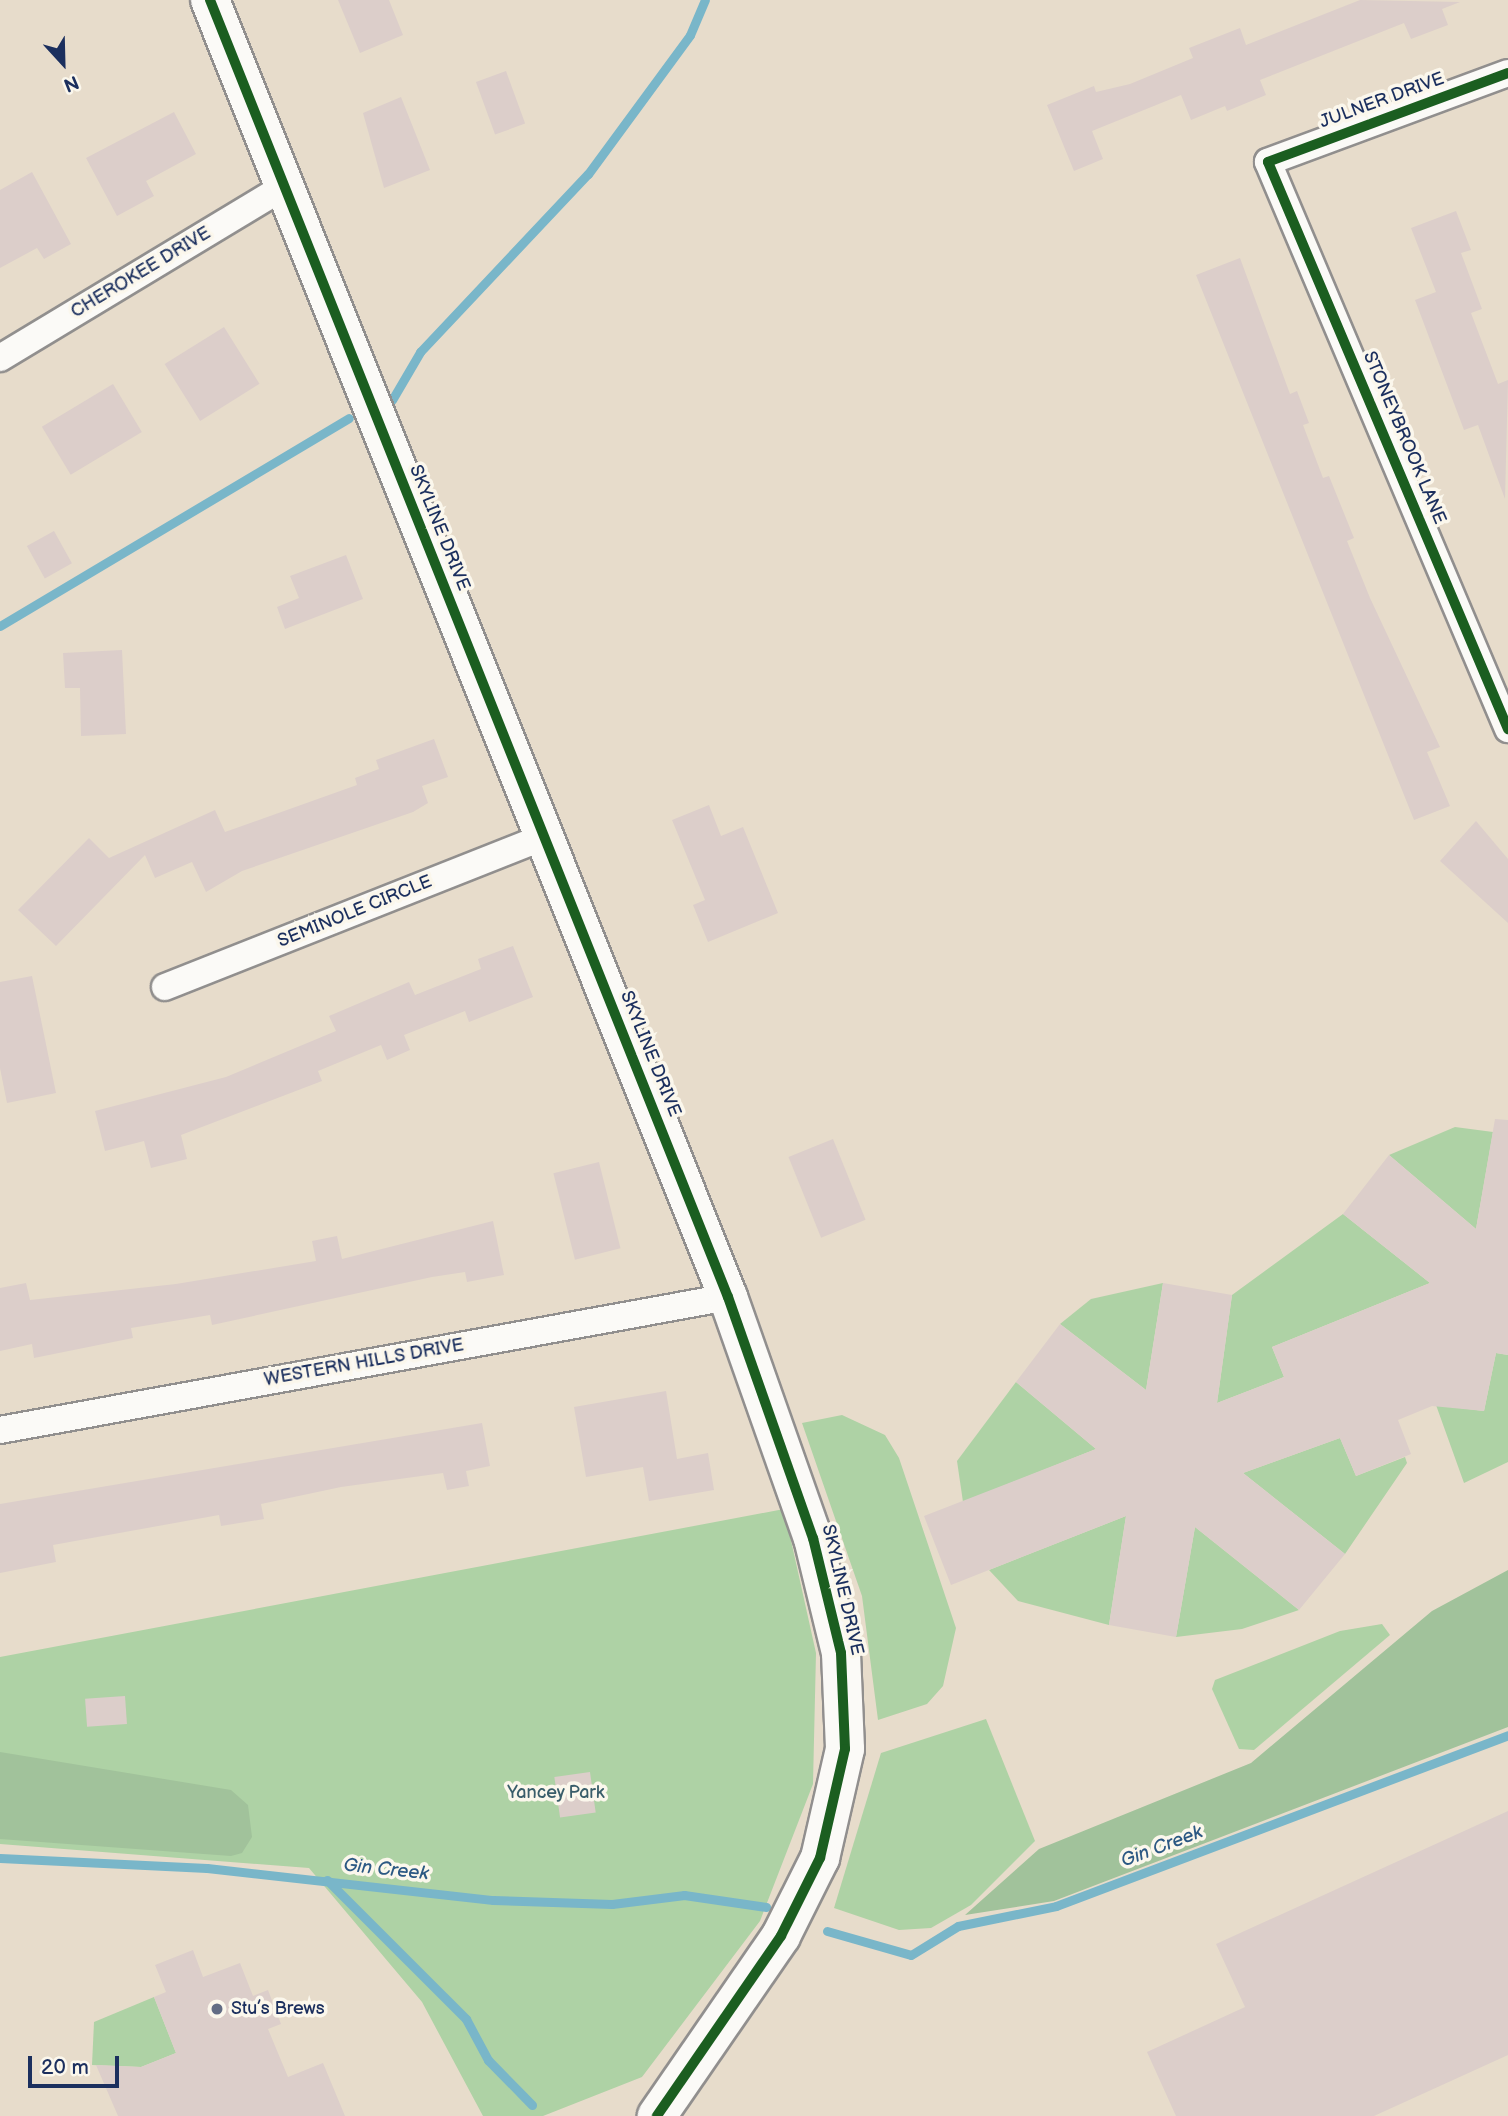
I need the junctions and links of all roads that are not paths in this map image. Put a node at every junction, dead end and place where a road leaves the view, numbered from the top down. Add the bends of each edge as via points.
1 (210, 0) edge
2 (1508, 73) edge
3 (1268, 162) joint
4 (283, 187) junction
5 (0, 358) edge
6 (1508, 729) edge
7 (544, 837) junction
8 (165, 987) dead end
9 (728, 1297) junction
10 (0, 1430) edge
11 (657, 2116) edge

1 - 4 street, SKYLINE DRIVE
2 - 3 street, JULNER DRIVE
3 - 6 street, STONEYBROOK LANE
4 - 5 street, CHEROKEE DRIVE
4 - 7 street, SKYLINE DRIVE
7 - 8 street, SEMINOLE CIRCLE
7 - 9 street, SKYLINE DRIVE
9 - 10 street, WESTERN HILLS DRIVE
9 - 11 street, SKYLINE DRIVE via 813,1538 841,1653 845,1749 820,1858 797,1910

